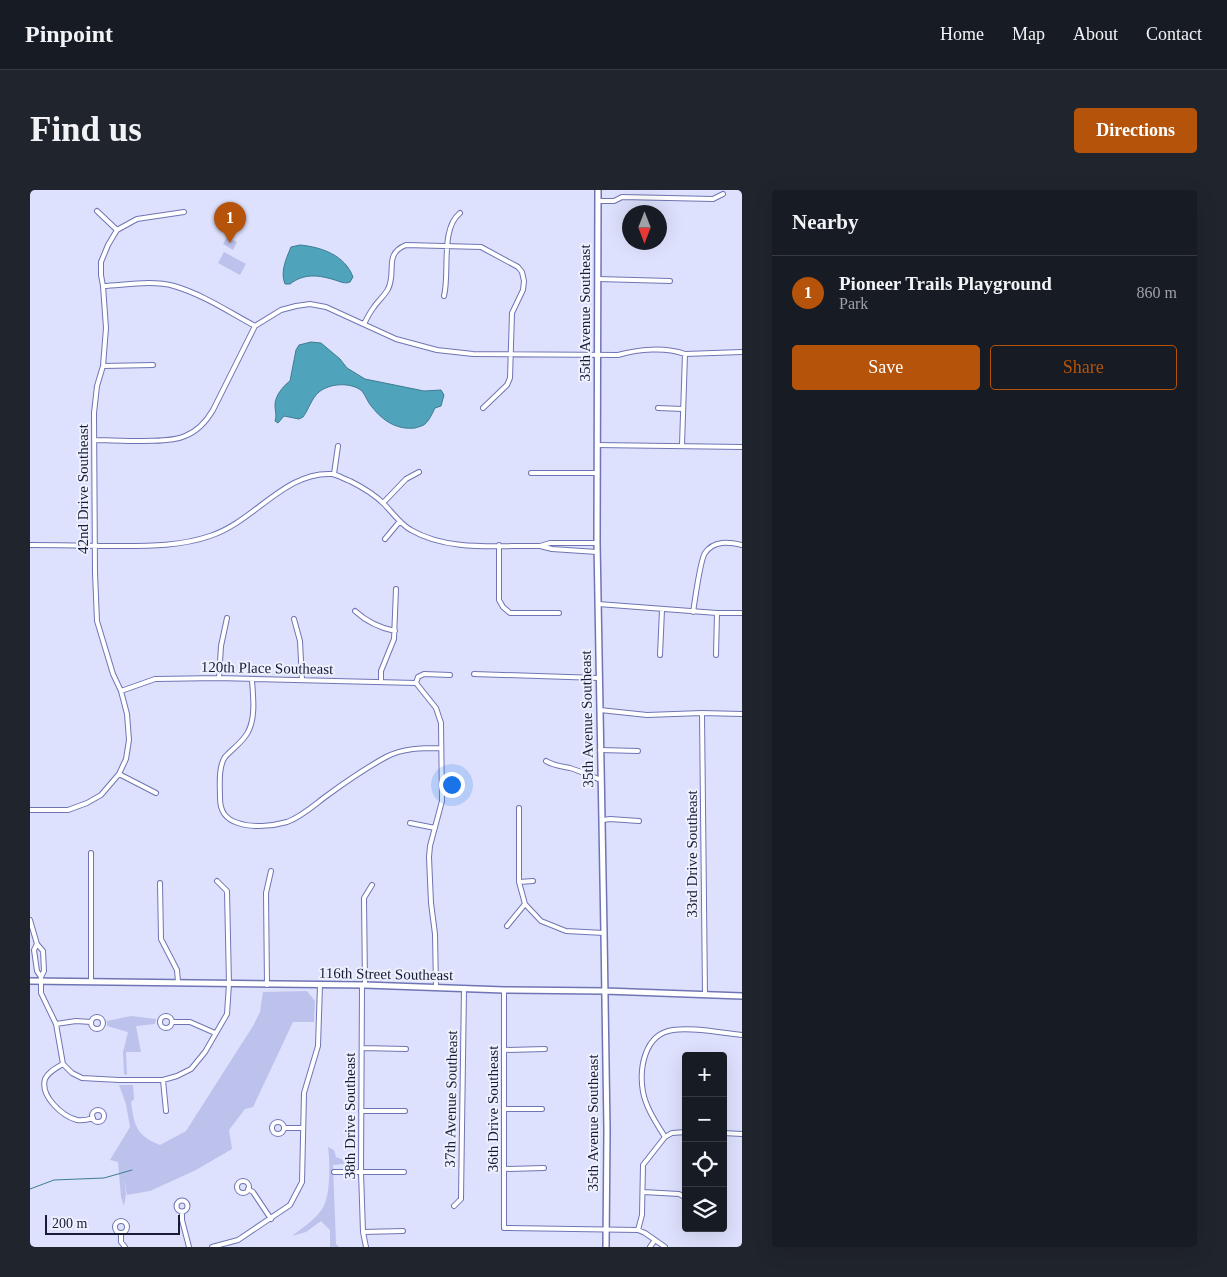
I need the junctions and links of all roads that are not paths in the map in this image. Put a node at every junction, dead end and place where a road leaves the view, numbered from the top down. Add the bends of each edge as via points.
1 (598, 190) edge
2 (723, 194) dead end
3 (598, 201) junction
4 (97, 211) dead end
5 (184, 212) dead end
6 (460, 213) dead end
7 (117, 230) junction
8 (448, 246) junction
9 (598, 279) junction
10 (670, 281) dead end
11 (103, 286) junction
12 (444, 296) dead end
13 (364, 324) junction
14 (254, 326) junction
15 (742, 352) edge
16 (685, 354) junction
17 (510, 355) junction
18 (598, 355) junction
19 (153, 365) dead end
20 (103, 366) junction
21 (483, 408) dead end
22 (658, 408) dead end
23 (683, 409) junction
24 (95, 440) junction
25 (597, 445) junction
26 (682, 445) junction
27 (338, 446) dead end
28 (742, 447) edge
29 (419, 472) dead end
30 (531, 473) dead end
31 (597, 473) junction
32 (334, 474) junction
33 (383, 503) junction
34 (400, 521) junction
35 (385, 539) dead end
36 (597, 543) junction
37 (30, 545) edge
38 (499, 545) junction
39 (742, 545) edge
40 (94, 546) junction
41 (540, 546) junction
42 (597, 552) junction
43 (396, 590) dead end
44 (598, 604) junction
45 (355, 610) dead end
46 (662, 610) junction
47 (693, 612) junction
48 (559, 613) dead end
49 (717, 613) junction
50 (742, 614) edge
51 (227, 618) dead end
52 (294, 619) dead end
53 (395, 631) junction
54 (660, 655) dead end
55 (716, 655) dead end
56 (474, 674) dead end
57 (450, 675) dead end
58 (220, 678) junction
59 (598, 678) junction
60 (252, 680) junction
61 (302, 680) junction
62 (381, 681) junction
63 (416, 683) junction
64 (121, 691) junction
65 (599, 710) junction
66 (702, 713) junction
67 (742, 714) edge
68 (441, 748) junction
69 (600, 750) junction
70 (638, 751) dead end
71 (546, 761) dead end
72 (120, 774) junction
73 (601, 780) junction
74 (156, 793) dead end
75 (519, 808) dead end
76 (30, 810) edge
77 (603, 820) junction
78 (639, 821) dead end
79 (410, 823) dead end
80 (434, 828) junction
81 (91, 853) dead end
82 (271, 871) dead end
83 (533, 880) dead end
84 (217, 881) dead end
85 (519, 882) junction
86 (160, 883) dead end
87 (372, 885) dead end
88 (524, 904) junction
89 (30, 920) edge
90 (507, 926) dead end
91 (604, 933) junction
92 (37, 944) junction
93 (41, 979) junction
94 (30, 981) edge
95 (91, 981) junction
96 (178, 982) junction
97 (229, 984) junction
98 (266, 985) junction
99 (320, 985) junction
100 (364, 985) junction
101 (436, 987) junction
102 (464, 988) junction
103 (504, 990) junction
104 (605, 991) junction
105 (704, 995) junction
106 (742, 996) edge
107 (91, 1022) dead end
108 (172, 1022) dead end
109 (56, 1024) junction
110 (215, 1033) junction
111 (742, 1035) edge
112 (362, 1048) junction
113 (406, 1049) dead end
114 (545, 1049) dead end
115 (504, 1050) junction
116 (63, 1064) junction
117 (163, 1080) junction
118 (504, 1109) junction
119 (542, 1109) dead end
120 (166, 1111) dead end
121 (362, 1111) junction
122 (405, 1111) dead end
123 (93, 1118) dead end
124 (284, 1128) dead end
125 (302, 1128) junction
126 (682, 1132) edge
127 (727, 1133) edge
128 (742, 1134) edge
129 (665, 1137) junction
130 (544, 1168) dead end
131 (505, 1169) junction
132 (334, 1172) dead end
133 (361, 1172) junction
134 (404, 1172) dead end
135 (248, 1189) dead end
136 (643, 1192) junction
137 (682, 1196) edge
138 (454, 1206) dead end
139 (182, 1212) dead end
140 (271, 1219) junction
141 (606, 1230) junction
142 (638, 1230) junction
143 (403, 1231) dead end
144 (364, 1232) junction
145 (121, 1233) dead end
146 (238, 1240) junction
147 (655, 1240) junction
148 (125, 1247) edge
149 (189, 1247) edge
150 (212, 1247) edge
151 (241, 1247) edge
152 (366, 1247) edge
153 (606, 1247) edge
154 (650, 1247) edge
155 (665, 1247) edge

1 - 3 street, 35th Avenue Southeast
2 - 3 street via 713,199 622,197 614,201
3 - 9 street, 35th Avenue Southeast
4 - 7 street
5 - 7 street via 137,219
6 - 8 street via 450,225
7 - 11 street, 42nd Drive Southeast via 101,262
8 - 12 street
8 - 13 street via 406,245 400,248 392,258 389,288
8 - 17 street via 481,247 522,272 523,290 512,313
9 - 10 street
9 - 18 street, 35th Avenue Southeast
11 - 14 street via 174,286
11 - 20 street, 42nd Drive Southeast via 106,328
13 - 14 street via 326,307 310,304 281,310
13 - 17 street via 437,350
14 - 24 street via 214,410 197,430 166,440
15 - 16 street
16 - 18 street via 634,350 618,355
16 - 23 street
17 - 18 street
17 - 21 street via 507,385
18 - 25 street, 35th Avenue Southeast
19 - 20 street
20 - 24 street, 42nd Drive Southeast via 97,386
22 - 23 street
23 - 26 street
24 - 40 street, 42nd Drive Southeast
25 - 26 street
25 - 31 street, 35th Avenue Southeast
26 - 28 street
27 - 32 street
29 - 33 street via 406,479
30 - 31 street
31 - 36 street, 35th Avenue Southeast
32 - 33 street via 362,486
32 - 40 street via 317,475 285,487 248,516 212,536 168,545
33 - 34 street
34 - 35 street
34 - 38 street via 410,530 433,540 456,545
36 - 41 street
36 - 42 street, 35th Avenue Southeast
37 - 40 street
38 - 41 street
38 - 48 street via 499,600 503,607 510,613
39 - 47 street via 722,542 705,553
40 - 64 street, 42nd Drive Southeast via 97,621 103,647
41 - 42 street
42 - 44 street, 35th Avenue Southeast
43 - 53 street
44 - 46 street
44 - 59 street, 35th Avenue Southeast
45 - 53 street via 370,622
46 - 47 street
46 - 54 street
47 - 49 street
49 - 50 street
49 - 55 street
51 - 58 street via 221,646
52 - 61 street via 300,641
53 - 62 street via 392,648 381,670
56 - 59 street
57 - 63 street via 424,674
58 - 60 street, 120th Place Southeast
58 - 64 street, 120th Place Southeast via 155,679
59 - 65 street, 35th Avenue Southeast
60 - 61 street, 120th Place Southeast
60 - 68 street via 252,722 247,734 224,758 220,769 222,813 242,825 287,822 386,757 399,751
61 - 62 street, 120th Place Southeast
62 - 63 street, 120th Place Southeast
63 - 68 street via 436,708 441,723
64 - 72 street, 42nd Drive Southeast via 129,740
65 - 66 street via 648,715
65 - 69 street, 35th Avenue Southeast
66 - 67 street
66 - 105 street, 33rd Drive Southeast
68 - 80 street via 442,801
69 - 70 street
69 - 73 street, 35th Avenue Southeast
71 - 73 street
72 - 74 street
72 - 76 street via 101,795 87,803 68,810
73 - 77 street, 35th Avenue Southeast
75 - 85 street
77 - 78 street
77 - 91 street, 35th Avenue Southeast
79 - 80 street
80 - 101 street via 429,881
81 - 95 street
82 - 98 street via 266,892
83 - 85 street
84 - 97 street via 227,892
85 - 88 street
86 - 96 street via 161,939 177,970
87 - 100 street, 38th Drive Southeast via 364,898
88 - 90 street
88 - 91 street via 541,921 566,931
89 - 92 street
91 - 104 street, 35th Avenue Southeast
92 - 93 street via 34,950
92 - 93 street via 43,951
93 - 94 street, 116th Street Southeast
93 - 95 street, 116th Street Southeast
93 - 109 street via 41,993
95 - 96 street, 116th Street Southeast
96 - 97 street, 116th Street Southeast
97 - 98 street, 116th Street Southeast
97 - 110 street via 226,1014
98 - 99 street, 116th Street Southeast
99 - 100 street, 116th Street Southeast
99 - 125 street via 318,1046 304,1093
100 - 101 street, 116th Street Southeast
100 - 112 street, 38th Drive Southeast
101 - 102 street, 116th Street Southeast
102 - 103 street, 116th Street Southeast
102 - 138 street, 37th Avenue Southeast via 461,1199
103 - 104 street, 116th Street Southeast
103 - 115 street, 36th Drive Southeast
104 - 105 street, 116th Street Southeast
104 - 141 street, 35th Avenue Southeast
105 - 106 street, 116th Street Southeast
107 - 109 street
108 - 110 street via 190,1022
109 - 116 street
110 - 117 street via 191,1069
111 - 129 street via 671,1030 650,1044 644,1056 643,1093
112 - 113 street
112 - 121 street, 38th Drive Southeast
114 - 115 street
115 - 118 street, 36th Drive Southeast
116 - 117 street via 82,1078
116 - 123 street via 45,1079 48,1097 69,1117 79,1120
117 - 120 street
118 - 119 street
118 - 131 street, 36th Drive Southeast
121 - 122 street
121 - 133 street, 38th Drive Southeast
124 - 125 street
125 - 140 street via 302,1182 290,1206
126 - 129 street
127 - 128 street
129 - 136 street via 642,1165
130 - 131 street
131 - 141 street, 36th Drive Southeast via 504,1228
132 - 133 street
133 - 134 street
133 - 144 street, 38th Drive Southeast
135 - 140 street
136 - 137 street
136 - 142 street
139 - 149 street
140 - 146 street
141 - 142 street
141 - 153 street, 35th Avenue Southeast
142 - 147 street
143 - 144 street
144 - 152 street, 38th Drive Southeast
145 - 148 street
146 - 150 street
146 - 151 street
147 - 154 street
147 - 155 street

